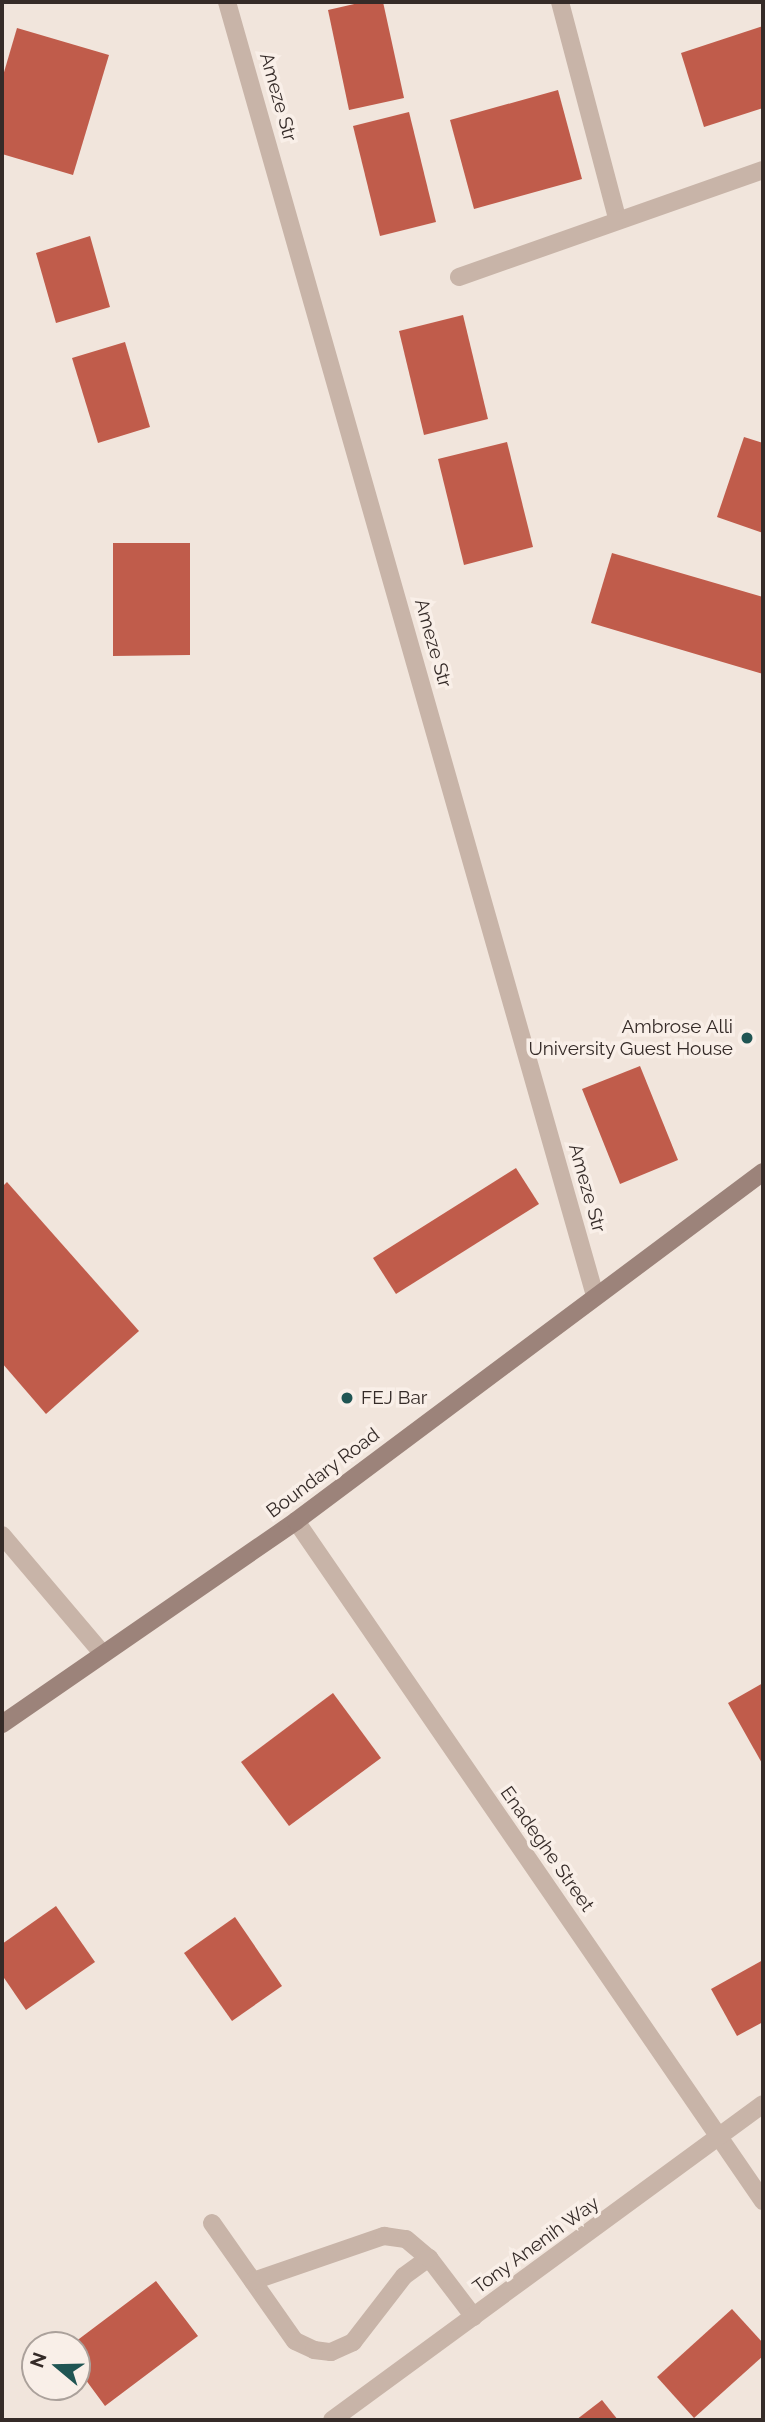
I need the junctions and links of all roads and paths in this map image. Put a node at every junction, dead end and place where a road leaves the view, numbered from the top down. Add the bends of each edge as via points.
1 (228, 2) edge
2 (560, 2) edge
3 (763, 170) edge
4 (617, 218) junction
5 (460, 277) dead end
6 (763, 1172) edge
7 (595, 1296) junction
8 (296, 1521) junction
9 (2, 1535) edge
10 (103, 1654) junction
11 (2, 1724) edge
12 (763, 2104) edge
13 (720, 2136) junction
14 (763, 2201) edge
15 (212, 2223) dead end
16 (429, 2258) junction
17 (253, 2281) junction
18 (474, 2317) junction
19 (332, 2420) edge

1 - 7 street, Ameze Str
2 - 4 street
3 - 4 street
4 - 5 street
6 - 7 street, Boundary Road
7 - 8 street, Boundary Road
8 - 10 street, Boundary Road
8 - 13 street, Enadeghe Street
9 - 10 street
10 - 11 street, Boundary Road
12 - 13 street, Tony Anenih Way
13 - 14 street, Enadeghe Street
13 - 18 street, Tony Anenih Way
15 - 17 street
16 - 17 street via 406,2239 384,2236
16 - 17 street via 404,2276 353,2342 331,2352 295,2341
16 - 18 street
18 - 19 street, Tony Anenih Way

